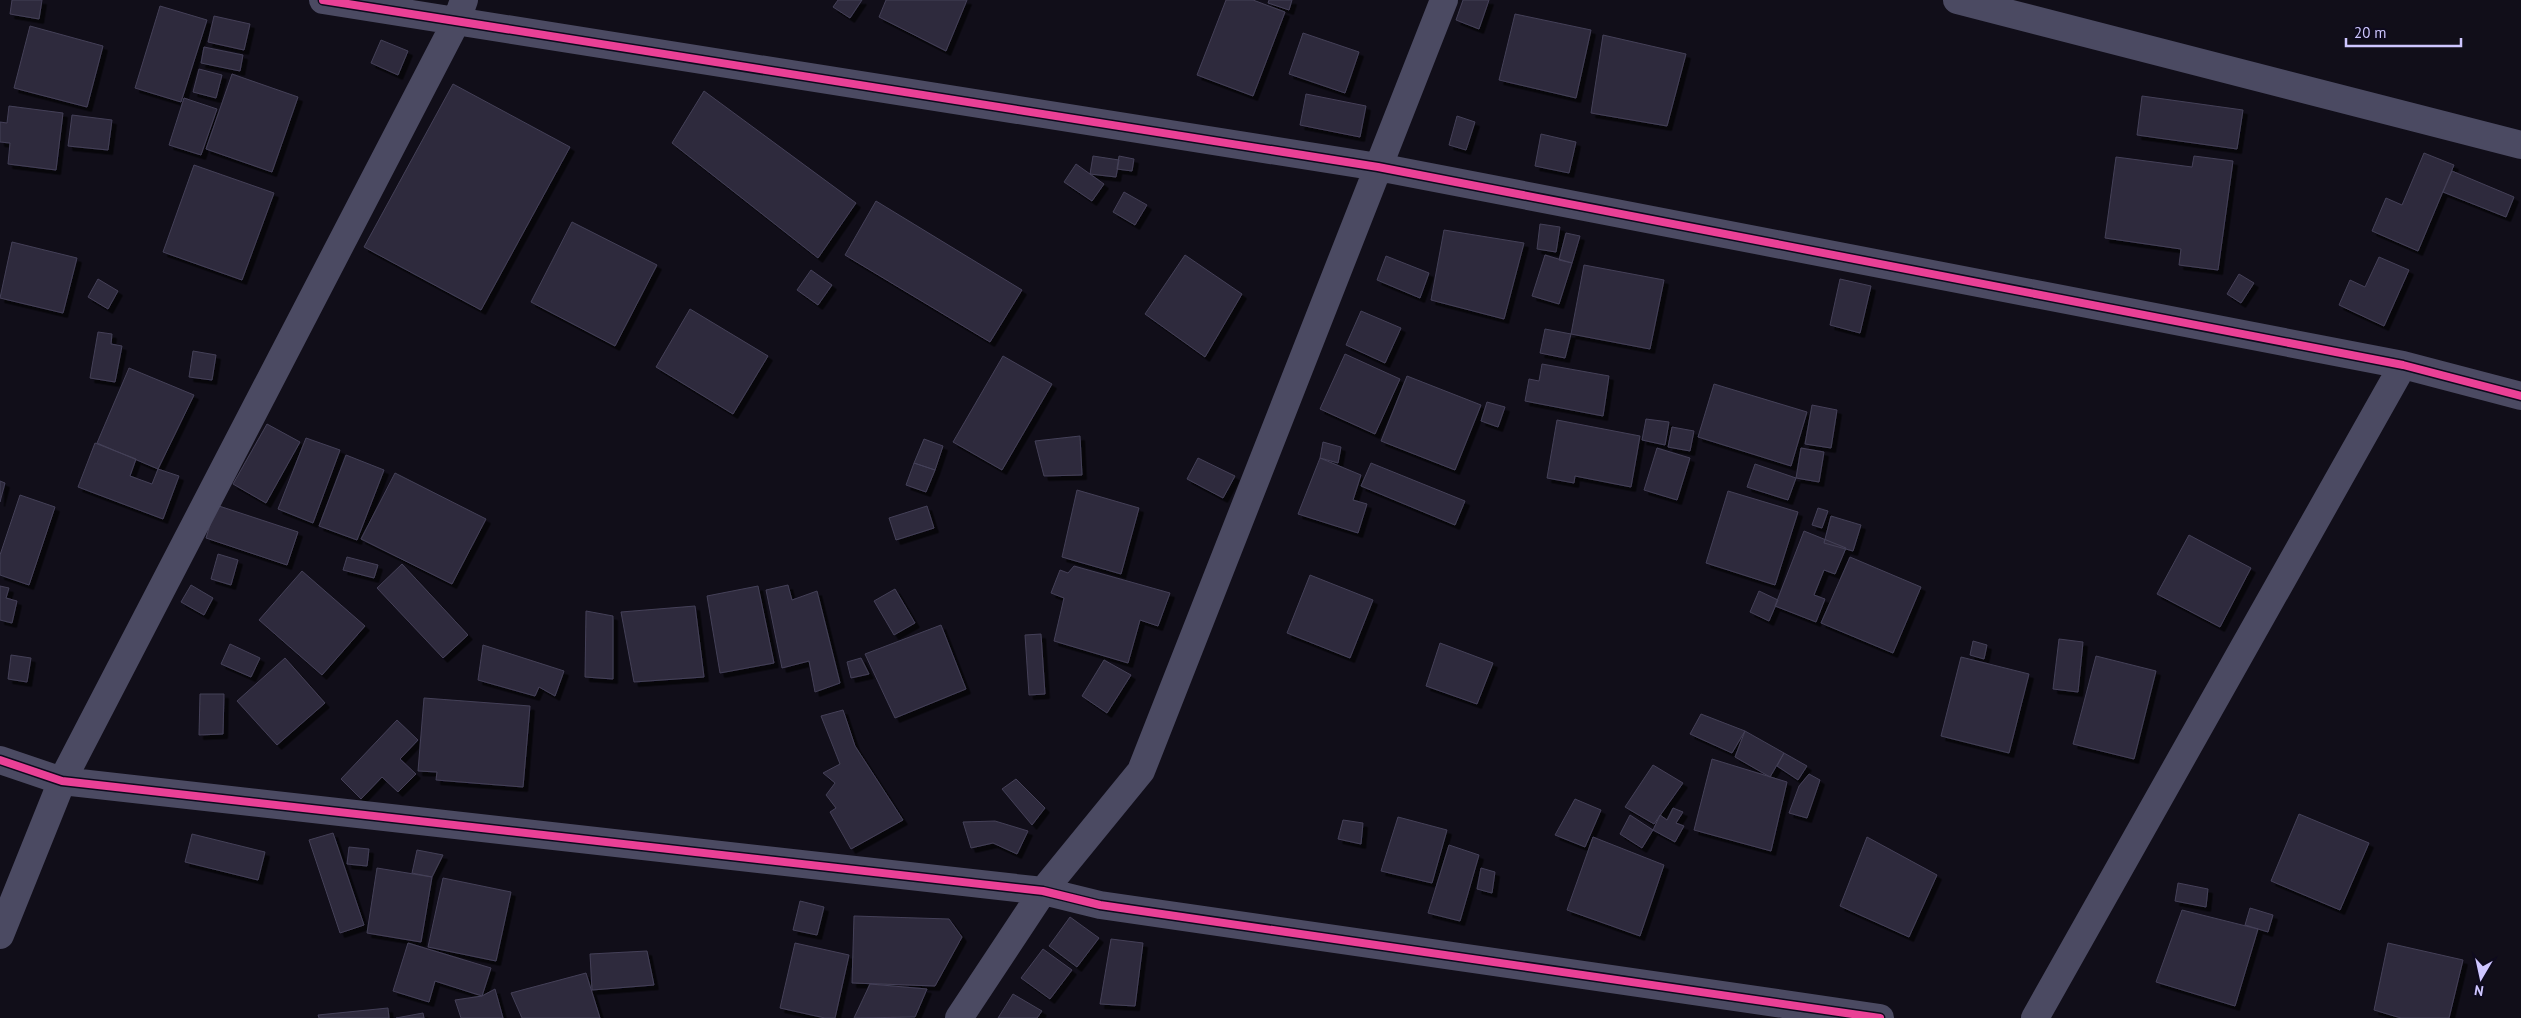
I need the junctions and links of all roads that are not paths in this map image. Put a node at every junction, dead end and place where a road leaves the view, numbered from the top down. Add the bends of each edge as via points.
1 (323, 0) edge
2 (1444, 0) edge
3 (1957, 0) edge
4 (460, 10) edge
5 (2521, 145) edge
6 (1378, 167) junction
7 (2403, 365) junction
8 (2521, 396) edge
9 (0, 760) edge
10 (62, 781) junction
11 (1043, 891) junction
12 (0, 935) edge
13 (959, 1018) edge
14 (1880, 1018) edge
15 (2034, 1018) edge

1 - 4 street
2 - 6 street
3 - 5 street
4 - 6 street
4 - 10 street
6 - 7 street
6 - 11 street via 1141,771
7 - 8 street
7 - 15 street
9 - 10 street
10 - 11 street
10 - 12 street
11 - 13 street
11 - 14 street via 1100,905

